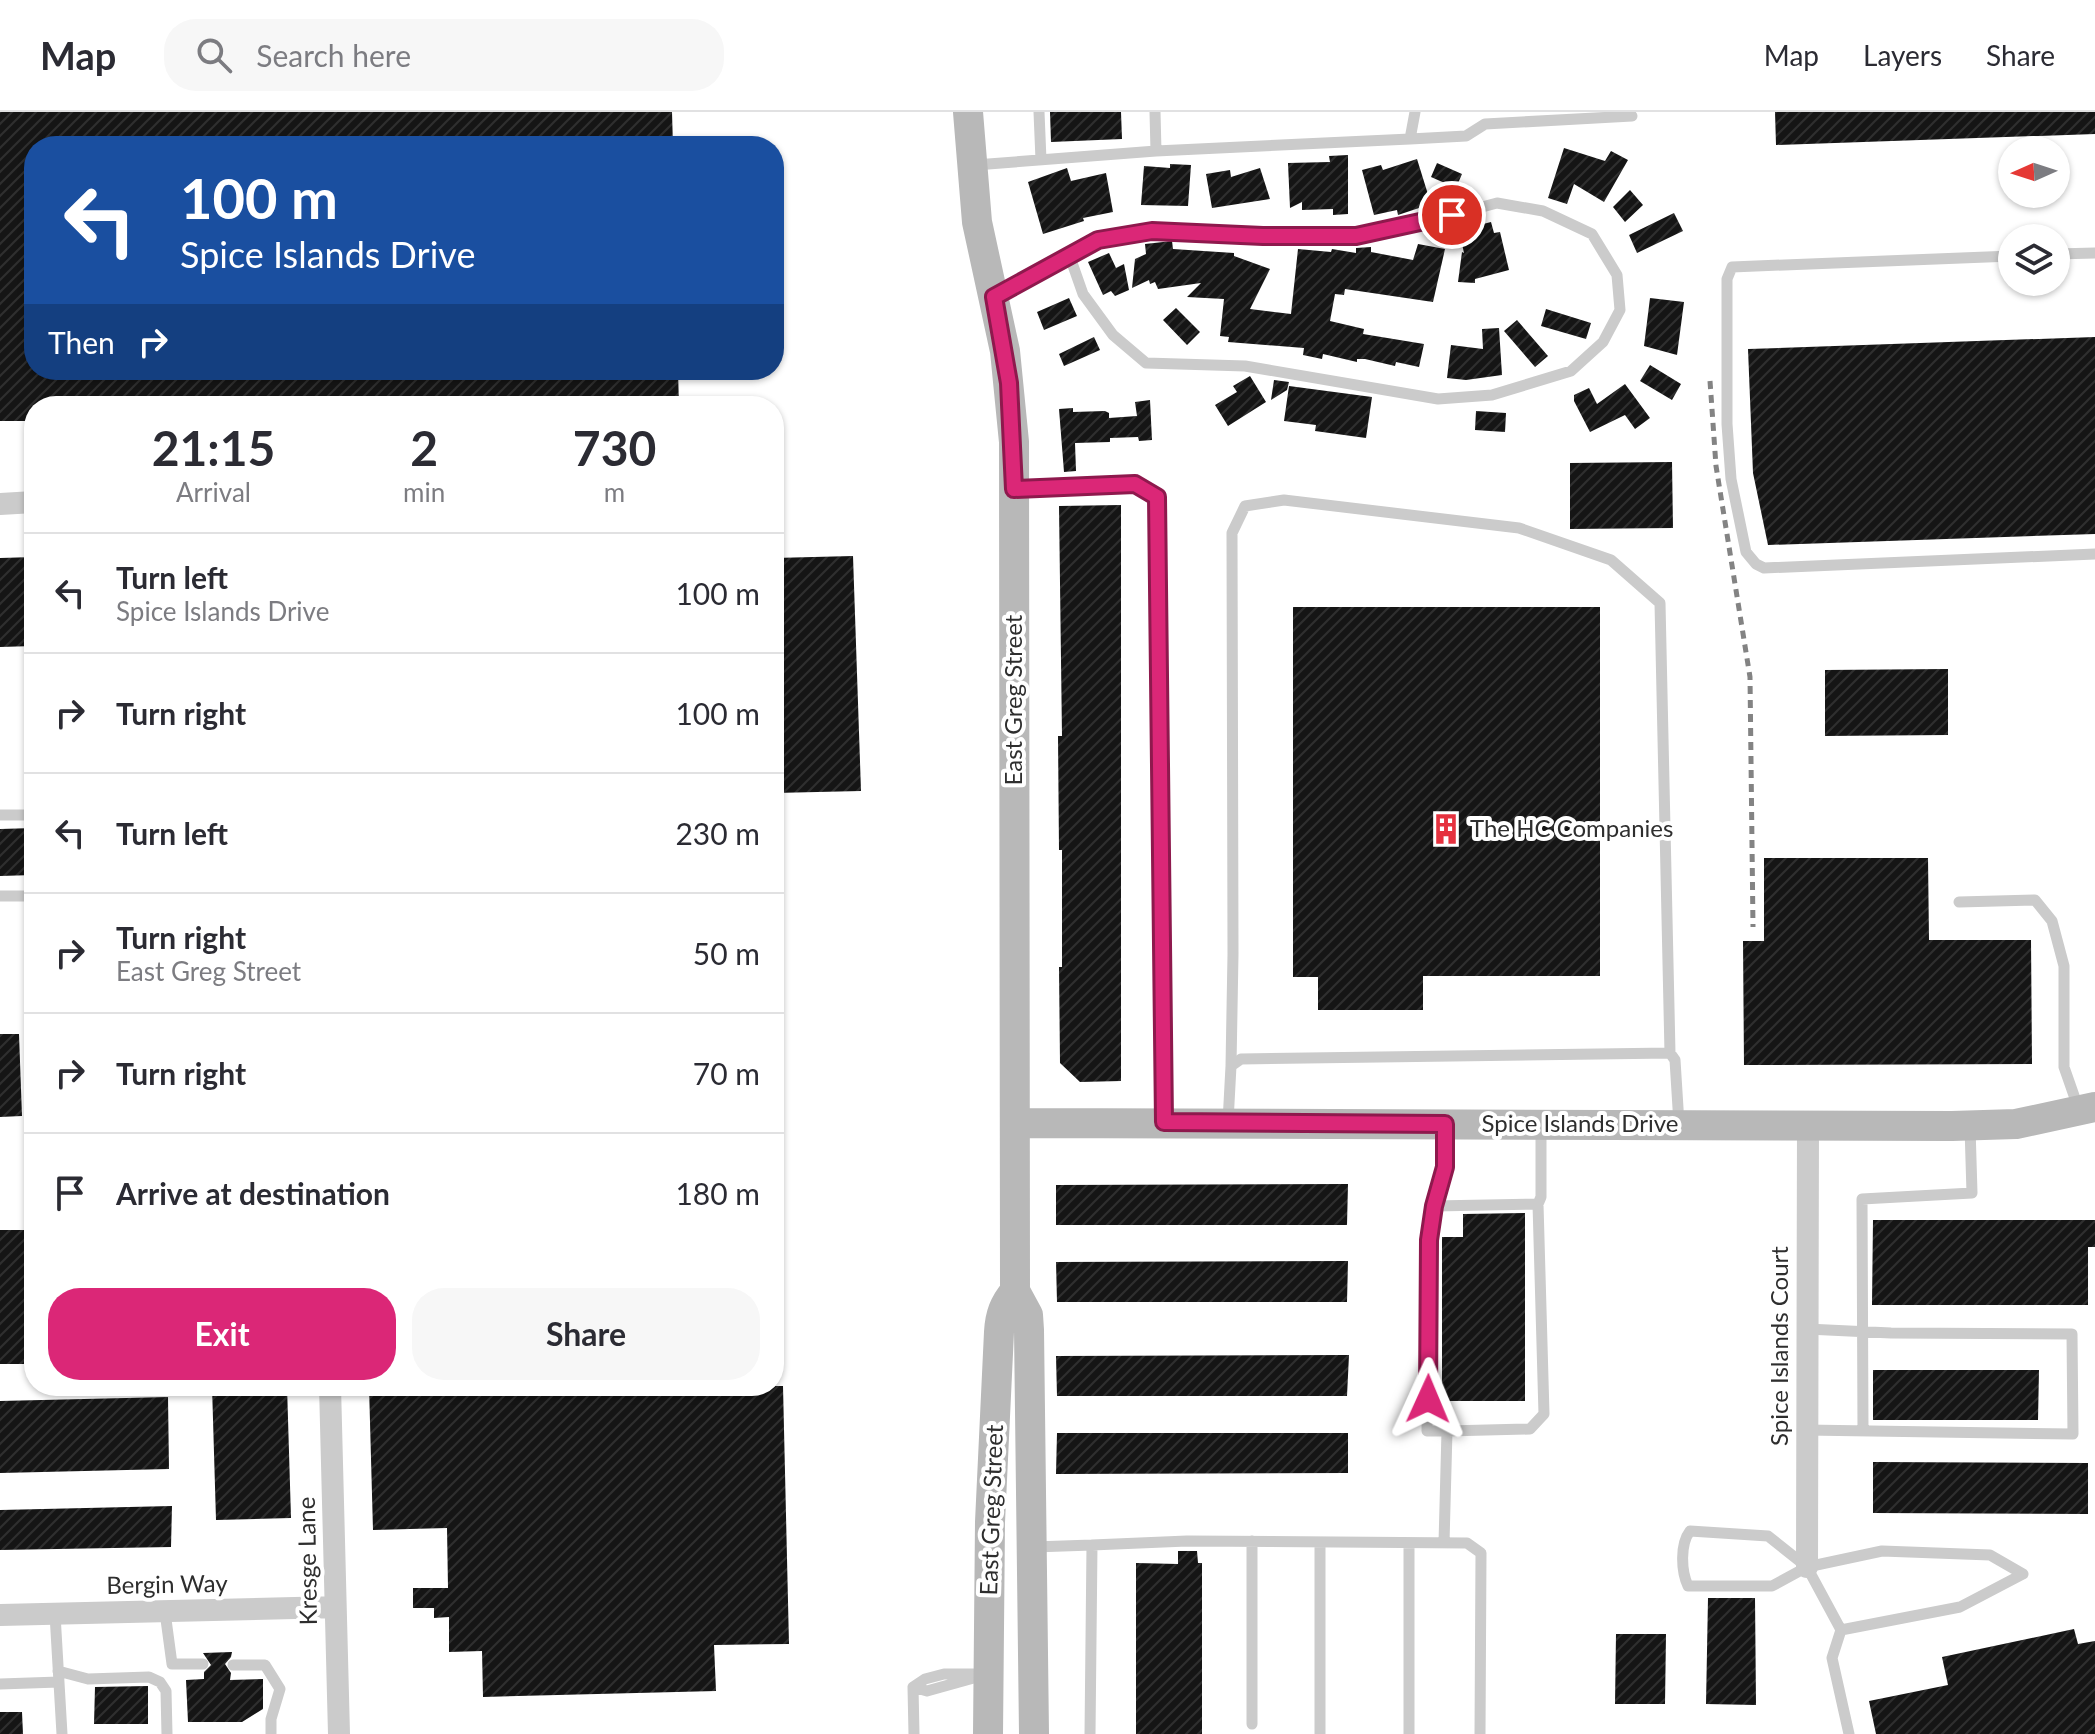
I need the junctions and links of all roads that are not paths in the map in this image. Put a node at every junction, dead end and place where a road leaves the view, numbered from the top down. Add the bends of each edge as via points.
1 (968, 112) edge
2 (1039, 112) edge
3 (1155, 112) edge
4 (1415, 112) edge
5 (1632, 116) dead end
6 (1410, 139) junction
7 (1156, 151) junction
8 (1041, 160) junction
9 (972, 165) junction
10 (2095, 253) edge
11 (2070, 254) edge
12 (1070, 257) junction
13 (1998, 257) edge
14 (994, 297) junction
15 (1014, 489) junction
16 (24, 503) edge
17 (0, 504) edge
18 (2095, 554) edge
19 (0, 815) edge
20 (24, 815) edge
21 (0, 896) edge
22 (24, 896) edge
23 (1959, 902) dead end
24 (1670, 1053) junction
25 (1231, 1066) junction
26 (2087, 1109) edge
27 (1164, 1122) junction
28 (1015, 1123) junction
29 (1228, 1123) junction
30 (1445, 1124) junction
31 (1541, 1124) junction
32 (1679, 1125) junction
33 (1808, 1126) junction
34 (1970, 1126) junction
35 (1538, 1204) junction
36 (1434, 1206) junction
37 (1015, 1291) junction
38 (1806, 1329) junction
39 (1862, 1332) junction
40 (330, 1396) edge
41 (996, 1399) junction
42 (1806, 1430) junction
43 (1447, 1431) junction
44 (1863, 1431) junction
45 (1252, 1541) junction
46 (1320, 1542) junction
47 (1409, 1543) junction
48 (1444, 1543) junction
49 (1092, 1545) junction
50 (1031, 1547) junction
51 (1807, 1567) junction
52 (335, 1607) junction
53 (165, 1612) junction
54 (55, 1614) junction
55 (0, 1615) edge
56 (1841, 1630) junction
57 (203, 1664) dead end
58 (233, 1665) dead end
59 (988, 1674) junction
60 (59, 1676) junction
61 (0, 1684) edge
62 (1252, 1724) dead end
63 (62, 1734) edge
64 (167, 1734) edge
65 (271, 1734) edge
66 (339, 1734) edge
67 (914, 1734) edge
68 (988, 1734) edge
69 (1034, 1734) edge
70 (1090, 1734) edge
71 (1320, 1734) edge
72 (1409, 1734) edge
73 (1480, 1734) edge
74 (1849, 1734) edge

1 - 9 main road, East Greg Street
2 - 8 lane
3 - 7 lane
4 - 6 lane
5 - 6 lane via 1485,124 1466,136
6 - 7 lane
7 - 8 lane
8 - 9 lane
9 - 14 main road, East Greg Street via 978,232
10 - 11 lane
12 - 12 lane via 1098,240 1152,231 1356,236 1497,203 1543,211 1592,234 1617,275 1620,310 1603,342 1571,371 1492,395 1438,399 1245,366 1146,363 1113,335 1083,294
12 - 14 lane
13 - 18 lane via 1732,267 1727,279 1727,424 1731,479 1746,552 1764,568
14 - 15 main road, East Greg Street via 1009,383
15 - 27 lane via 1135,484 1157,497
15 - 28 main road, East Greg Street
16 - 17 street
19 - 20 lane
21 - 22 lane
23 - 26 lane via 2035,900 2052,921 2064,966 2064,1067
24 - 25 lane via 1241,1059
24 - 25 lane via 1660,603 1611,560 1519,528 1284,500 1245,506 1232,533
24 - 32 lane via 1675,1060
25 - 29 lane
26 - 34 main road, Spice Islands Drive via 2016,1124
27 - 28 main road, Spice Islands Drive
27 - 29 main road, Spice Islands Drive
28 - 37 main road, East Greg Street
29 - 30 main road, Spice Islands Drive
30 - 31 main road, Spice Islands Drive
30 - 36 lane via 1445,1167
31 - 32 main road, Spice Islands Drive
31 - 35 lane
32 - 33 main road, Spice Islands Drive
33 - 34 main road, Spice Islands Drive
33 - 38 street, Spice Islands Court
34 - 39 lane via 1972,1193 1862,1199
35 - 36 lane
35 - 43 lane via 1544,1414 1530,1429
36 - 43 lane via 1427,1431
37 - 41 main road, East Greg Street via 1000,1316
37 - 50 main road, East Greg Street via 1028,1315 1029,1330
38 - 39 lane
38 - 42 street, Spice Islands Court
39 - 44 lane
39 - 44 lane via 2072,1334 2073,1434
40 - 52 street, Kresge Lane
41 - 50 main road via 1009,1454 1012,1528 1020,1543
41 - 59 main road, East Greg Street
42 - 44 lane
42 - 51 street, Spice Islands Court
43 - 48 lane
45 - 46 lane
45 - 49 lane
45 - 62 lane
46 - 47 lane
46 - 71 lane
47 - 48 lane
47 - 72 lane
48 - 73 lane via 1467,1543 1481,1553
49 - 50 lane
49 - 70 lane
50 - 69 main road, East Greg Street
51 - 51 lane via 1772,1586 1688,1586 1684,1539 1690,1531 1768,1536
51 - 56 lane
51 - 56 lane via 1882,1551 1990,1555 2023,1574 1960,1607
52 - 53 street, Bergin Way
52 - 66 street, Kresge Lane
53 - 54 street, Bergin Way
53 - 57 lane via 172,1664
54 - 55 street, Bergin Way
54 - 60 lane
56 - 74 lane via 1832,1658
58 - 65 lane via 265,1665 280,1689
59 - 67 lane via 944,1674 913,1687
59 - 68 main road, East Greg Street
60 - 61 lane
60 - 63 lane
60 - 64 lane via 149,1677 160,1682 166,1691

